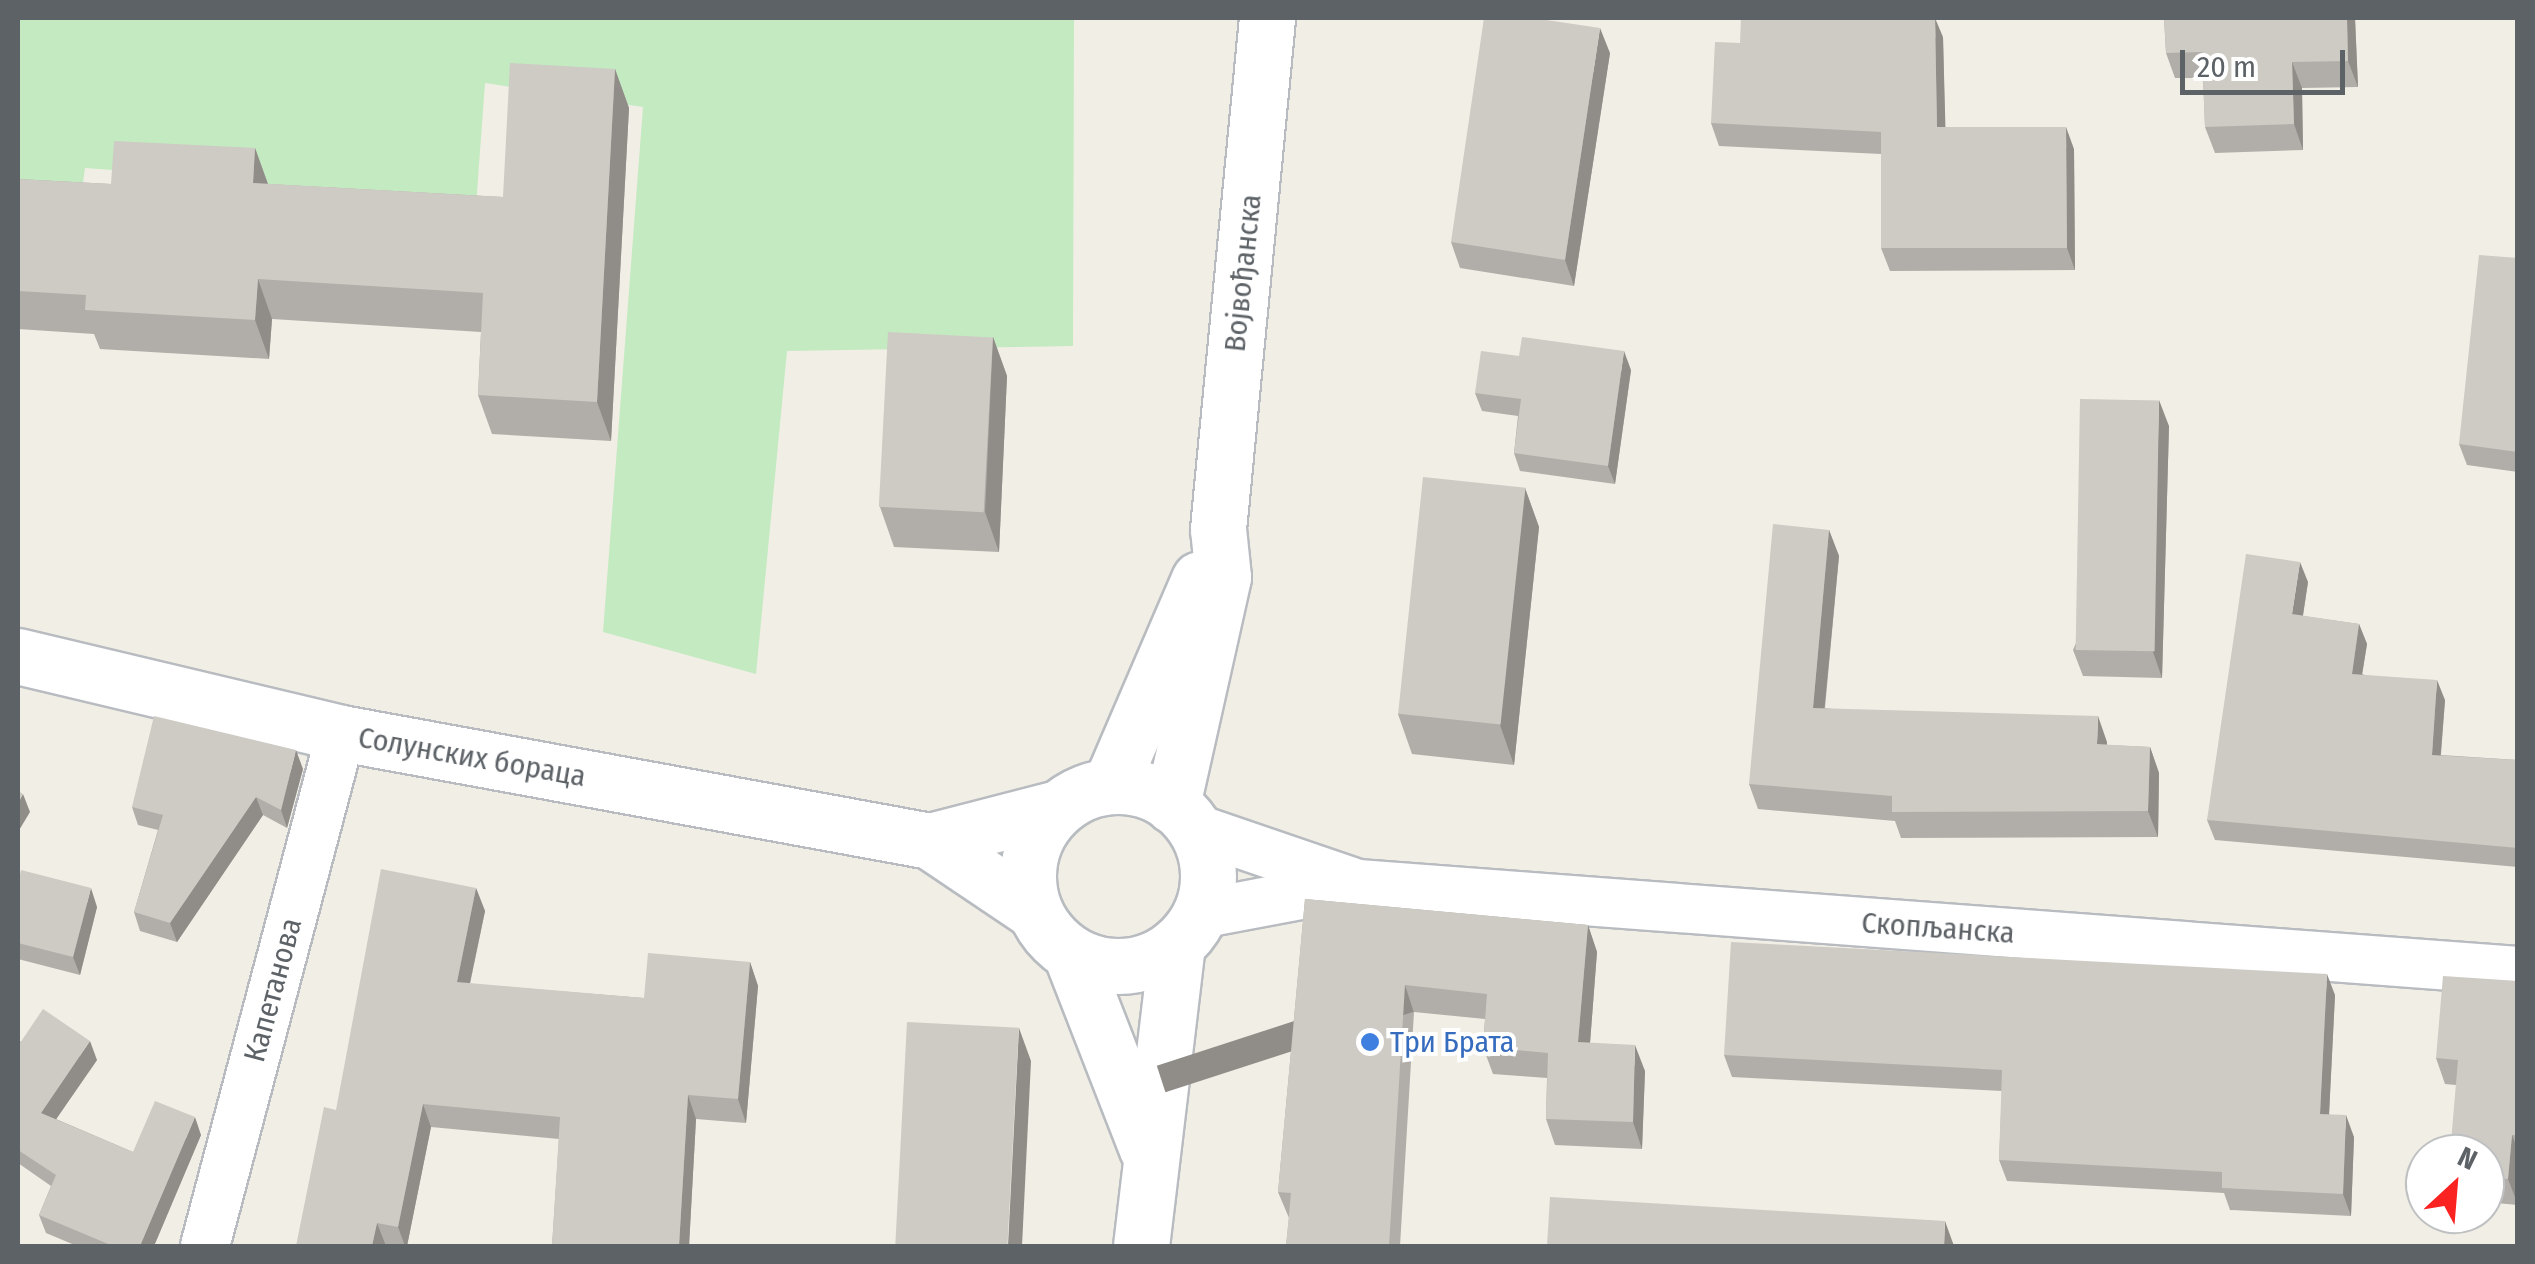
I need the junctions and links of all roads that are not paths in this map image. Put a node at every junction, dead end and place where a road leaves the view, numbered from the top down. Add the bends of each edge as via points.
1 (1268, 18) edge
2 (1218, 529) junction
3 (18, 656) edge
4 (341, 733) junction
5 (1110, 786) junction
6 (1058, 808) junction
7 (1183, 816) junction
8 (930, 841) junction
9 (1358, 884) junction
10 (1034, 912) junction
11 (1189, 929) junction
12 (1071, 954) junction
13 (2518, 972) edge
14 (1148, 1152) junction
15 (205, 1246) edge
16 (1141, 1246) edge

1 - 2 street, Војвођанска
2 - 5 street, Војвођанска
2 - 7 street, Војвођанска via 1218,610
3 - 4 street, Солунских бораца
4 - 8 street, Солунских бораца
4 - 15 street, Капетанова
5 - 6 street
5 - 7 street
6 - 8 street, Солунских бораца
6 - 10 street via 1029,856
7 - 9 street, Скопљанска
7 - 11 street via 1208,870
8 - 10 street, Солунских бораца
9 - 11 street, Скопљанска
9 - 13 street, Скопљанска
10 - 12 street
11 - 12 street via 1126,966
11 - 14 street
12 - 14 street
14 - 16 street

